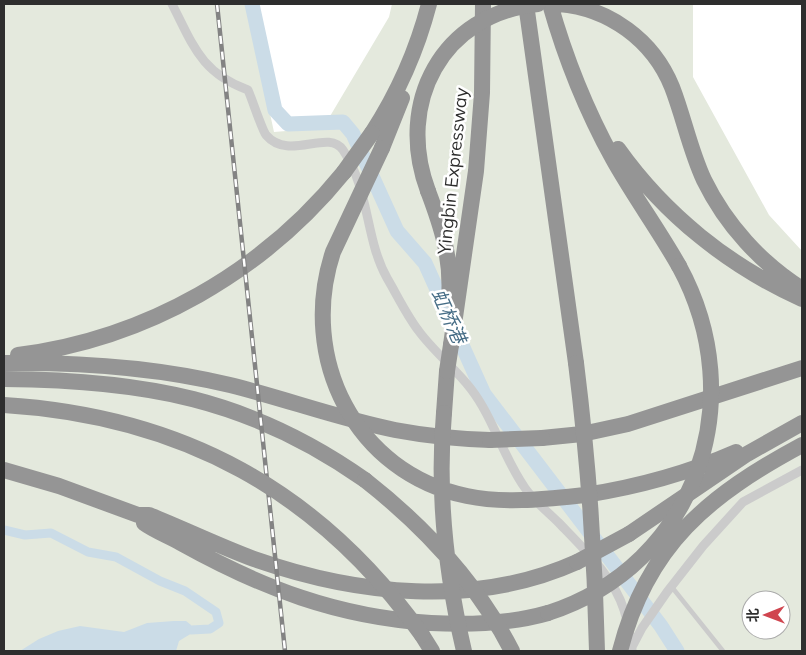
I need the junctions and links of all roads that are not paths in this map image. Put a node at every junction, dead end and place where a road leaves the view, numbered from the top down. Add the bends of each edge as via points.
1 (172, 4) edge
2 (430, 4) edge
3 (483, 4) edge
4 (526, 4) edge
5 (538, 4) edge
6 (550, 4) edge
7 (559, 4) edge
8 (406, 72) junction
9 (596, 126) junction
10 (802, 289) edge
11 (802, 299) edge
12 (451, 345) junction
13 (4, 356) edge
14 (4, 363) edge
15 (802, 368) edge
16 (4, 379) edge
17 (4, 405) edge
18 (802, 423) edge
19 (802, 445) edge
20 (754, 450) junction
21 (4, 470) edge
22 (802, 470) edge
23 (138, 516) junction
24 (669, 589) junction
25 (628, 650) edge
26 (432, 651) edge
27 (464, 651) edge
28 (512, 651) edge
29 (597, 651) edge
30 (723, 651) edge

1 - 25 street via 194,48 211,70 248,90 266,135 290,146 334,142 344,151 365,201 378,256 386,275 418,330 471,389 526,489 604,571 624,608
2 - 8 highway
3 - 12 highway, Yingbin Expressway via 478,153
4 - 29 highway, bridge via 576,363 589,484
5 - 12 highway, bridge via 503,11 464,34 435,68 420,103 416,129 418,154 448,258 450,286 445,332
6 - 9 highway via 574,77
7 - 10 highway via 591,10 614,21 644,44 672,88 698,166 722,212 755,251
8 - 13 highway, bridge via 390,104 344,172 284,235 243,267 199,295 153,318 105,336 55,349
8 - 20 highway, bridge via 407,86 336,246 323,296 326,356 335,384 366,436 387,457 412,474 446,490 495,499 585,495 656,480 740,450
9 - 11 highway via 608,134 631,167 693,231 746,270
9 - 23 highway, bridge via 679,266 699,311 711,364 711,413 695,476 672,519 628,569 600,589 548,613 505,622 416,622 348,611 290,594 239,574 145,524
12 - 27 highway, Yingbin Expressway, bridge via 442,438 443,514
14 - 15 highway, bridge via 75,364 161,372 229,385 394,430 490,440 582,434 628,424
16 - 28 highway, bridge via 123,385 194,398 240,413 326,454 404,512 443,552 482,603
17 - 26 highway, bridge via 75,412 123,423 179,441 239,468 302,509 358,558 402,608
18 - 20 highway
19 - 25 highway, bridge via 731,488 680,532 639,593 628,621
20 - 23 highway, bridge via 629,534 577,562 489,588 446,592 389,589 330,580 279,567 149,515
21 - 23 highway via 59,486
22 - 24 street via 743,502
24 - 25 street
24 - 30 lane

